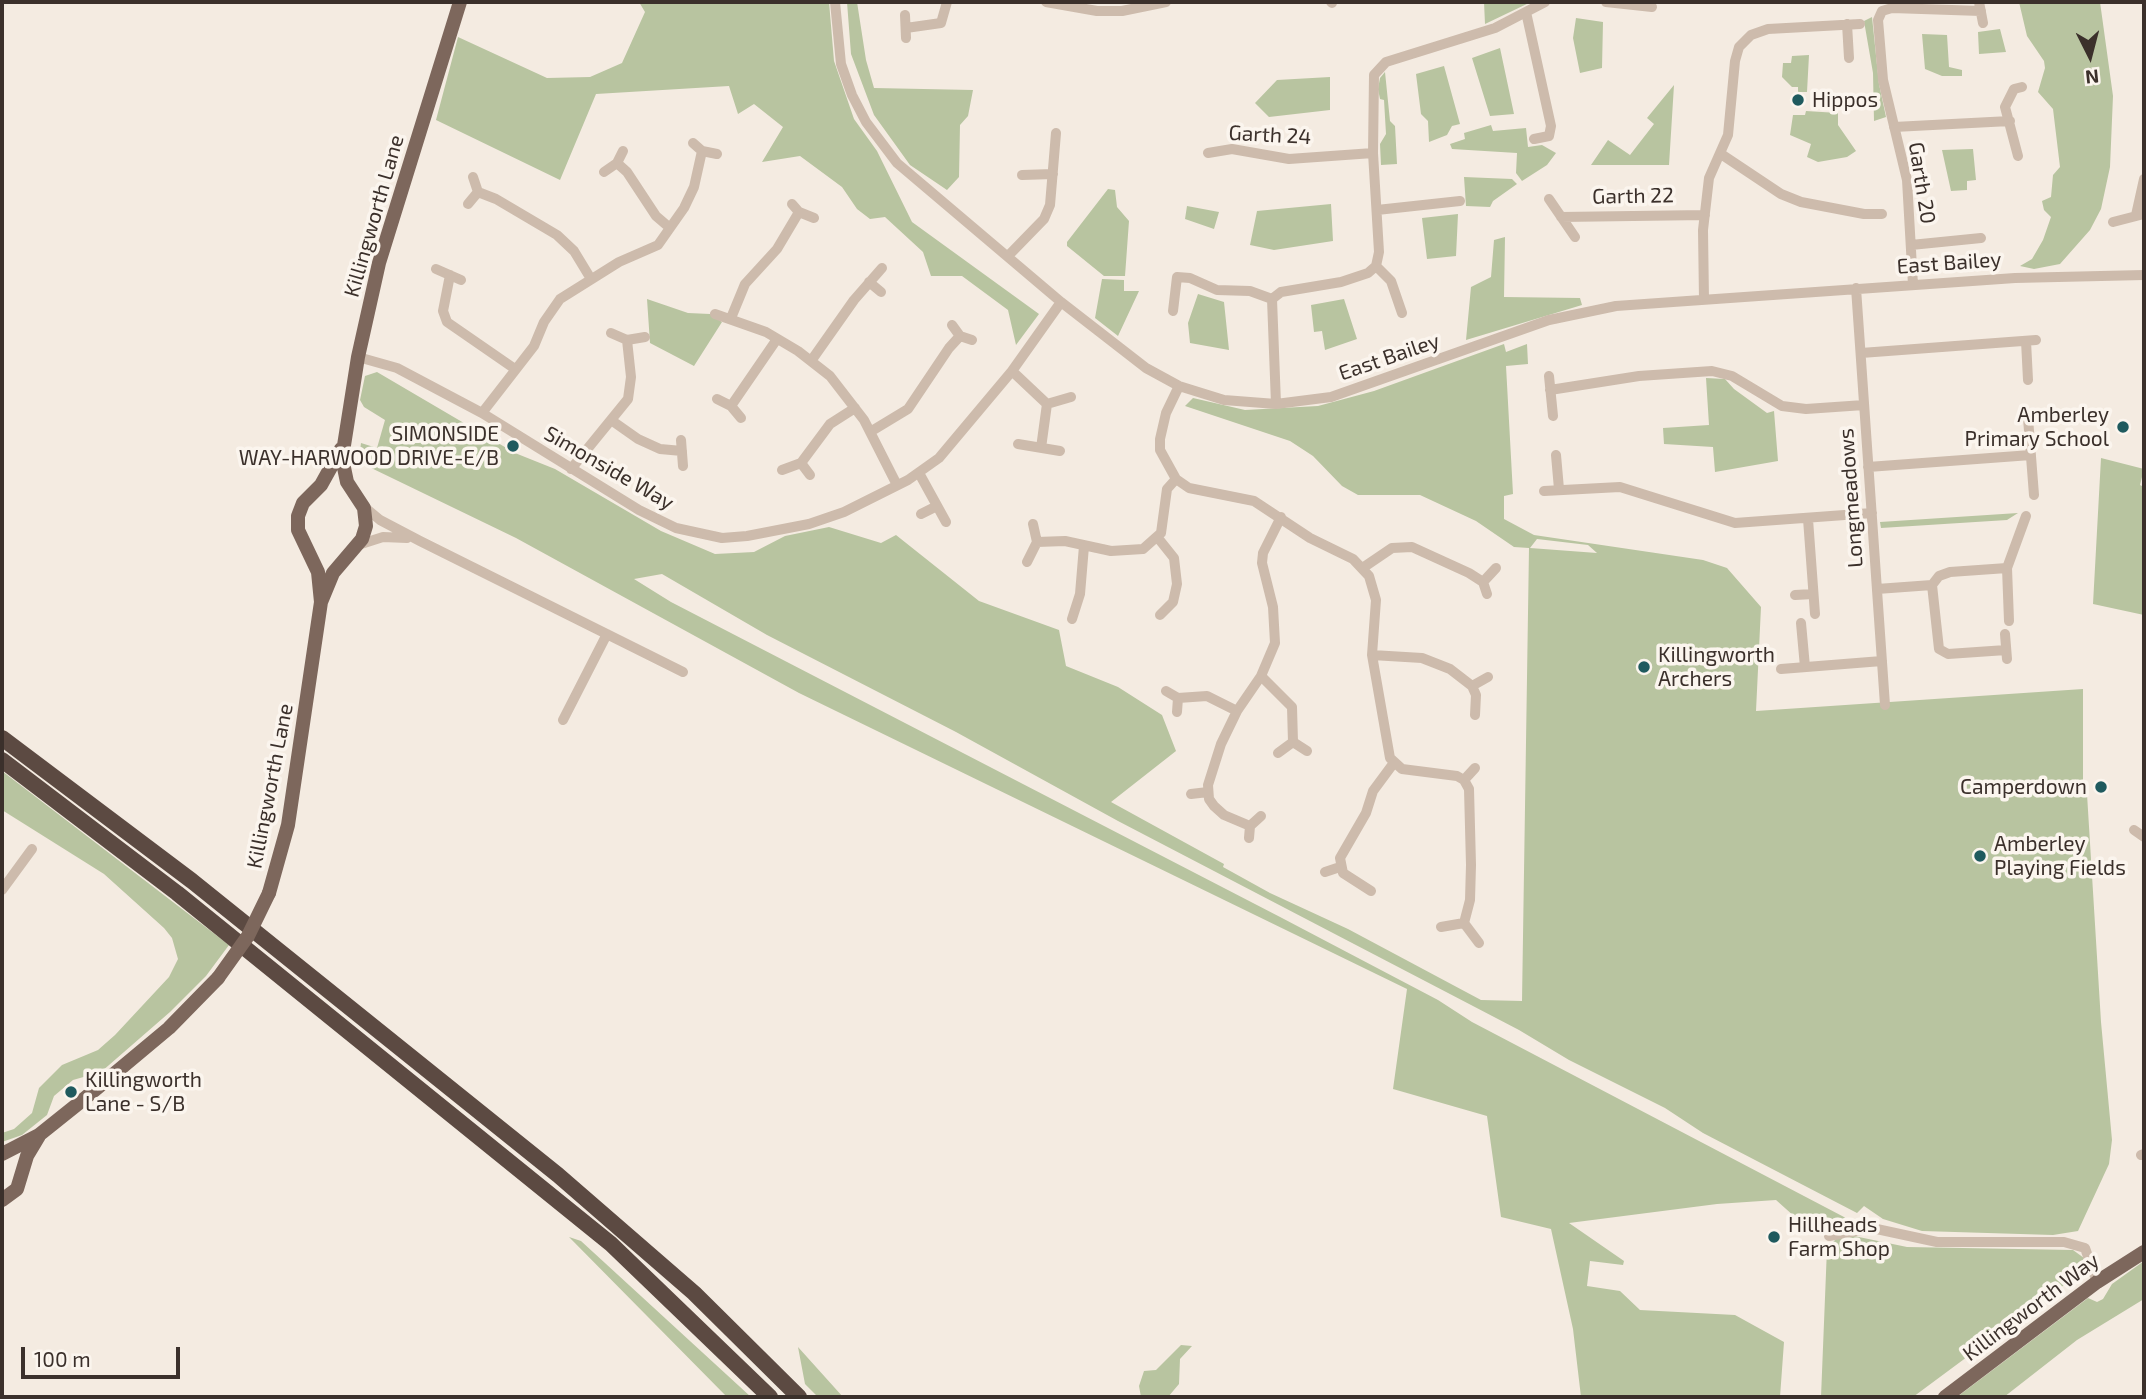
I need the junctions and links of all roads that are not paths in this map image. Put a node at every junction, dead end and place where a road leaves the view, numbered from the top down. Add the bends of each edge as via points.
1 (460, 2) edge
2 (835, 2) edge
3 (947, 2) edge
4 (1046, 2) edge
5 (1166, 2) edge
6 (1545, 2) edge
7 (1606, 2) edge
8 (1980, 6) edge
9 (1652, 7) dead end
10 (1526, 12) junction
11 (905, 15) dead end
12 (1983, 23) dead end
13 (1847, 24) junction
14 (1860, 24) dead end
15 (1849, 58) dead end
16 (2022, 87) dead end
17 (2010, 121) junction
18 (1894, 127) junction
19 (1056, 132) dead end
20 (1534, 139) dead end
21 (693, 143) dead end
22 (623, 151) dead end
23 (702, 151) junction
24 (1208, 153) dead end
25 (1373, 153) junction
26 (717, 154) dead end
27 (1721, 154) junction
28 (2018, 156) dead end
29 (617, 163) junction
30 (604, 172) dead end
31 (1053, 174) junction
32 (1022, 175) dead end
33 (473, 177) dead end
34 (2144, 179) edge
35 (478, 192) junction
36 (1549, 199) dead end
37 (1460, 201) dead end
38 (468, 204) dead end
39 (1377, 210) junction
40 (1882, 214) dead end
41 (1704, 215) junction
42 (2140, 215) edge
43 (1561, 217) junction
44 (814, 218) dead end
45 (2113, 222) dead end
46 (670, 228) junction
47 (1575, 237) dead end
48 (1981, 238) dead end
49 (1911, 245) junction
50 (1008, 256) junction
51 (1376, 266) junction
52 (882, 268) dead end
53 (436, 270) dead end
54 (450, 275) junction
55 (2144, 275) edge
56 (591, 279) junction
57 (461, 280) dead end
58 (869, 282) junction
59 (1913, 285) junction
60 (1856, 288) junction
61 (881, 292) dead end
62 (1272, 299) junction
63 (1704, 299) junction
64 (1061, 302) junction
65 (1173, 311) dead end
66 (1402, 313) dead end
67 (715, 314) dead end
68 (731, 318) junction
69 (952, 326) dead end
70 (611, 333) dead end
71 (645, 337) dead end
72 (960, 337) junction
73 (777, 339) junction
74 (627, 340) junction
75 (972, 340) dead end
76 (1860, 353) junction
77 (358, 357) junction
78 (811, 361) junction
79 (515, 369) junction
80 (1012, 371) junction
81 (1549, 376) dead end
82 (2028, 380) dead end
83 (1179, 386) junction
84 (1550, 390) junction
85 (1071, 397) dead end
86 (717, 399) dead end
87 (1047, 404) junction
88 (1276, 404) junction
89 (1864, 405) junction
90 (731, 406) junction
91 (855, 408) junction
92 (482, 413) junction
93 (1553, 416) dead end
94 (741, 418) dead end
95 (2028, 418) dead end
96 (611, 420) junction
97 (870, 432) junction
98 (1018, 444) dead end
99 (342, 446) junction
100 (1041, 448) junction
101 (1060, 451) dead end
102 (1556, 455) dead end
103 (2031, 455) junction
104 (801, 463) junction
105 (683, 466) dead end
106 (1868, 467) junction
107 (570, 469) junction
108 (782, 470) dead end
109 (919, 472) junction
110 (810, 475) dead end
111 (1176, 479) junction
112 (897, 485) junction
113 (1559, 489) junction
114 (316, 491) junction
115 (1544, 491) dead end
116 (2034, 495) dead end
117 (359, 501) junction
118 (937, 506) junction
119 (1872, 513) junction
120 (921, 514) dead end
121 (2026, 516) dead end
122 (1281, 517) junction
123 (1808, 519) junction
124 (946, 522) dead end
125 (1033, 524) dead end
126 (1158, 538) junction
127 (420, 541) junction
128 (1037, 542) junction
129 (307, 545) junction
130 (1084, 546) junction
131 (354, 548) junction
132 (1027, 562) dead end
133 (1364, 567) junction
134 (2007, 568) junction
135 (1496, 569) dead end
136 (1483, 582) junction
137 (1932, 585) junction
138 (1877, 589) junction
139 (1067, 592) dead end
140 (1080, 594) junction
141 (1487, 594) dead end
142 (1813, 594) junction
143 (1795, 595) dead end
144 (321, 602) junction
145 (1173, 602) junction
146 (1183, 610) dead end
147 (1815, 614) dead end
148 (1160, 615) dead end
149 (1072, 620) dead end
150 (2009, 621) dead end
151 (1801, 623) dead end
152 (607, 634) junction
153 (2005, 634) dead end
154 (1372, 655) junction
155 (1882, 661) junction
156 (1805, 667) junction
157 (1781, 669) dead end
158 (683, 672) dead end
159 (1261, 676) junction
160 (1488, 677) dead end
161 (1472, 686) junction
162 (1166, 691) dead end
163 (1178, 698) junction
164 (1885, 705) dead end
165 (1237, 711) junction
166 (1177, 712) dead end
167 (1475, 715) dead end
168 (564, 720) dead end
169 (2, 738) edge
170 (1293, 742) junction
171 (1307, 751) dead end
172 (1278, 753) dead end
173 (2, 760) edge
174 (1393, 764) junction
175 (1475, 768) dead end
176 (1464, 780) junction
177 (1208, 793) junction
178 (1191, 794) dead end
179 (1261, 816) dead end
180 (1250, 826) junction
181 (2134, 830) dead end
182 (2144, 837) edge
183 (1249, 838) dead end
184 (32, 849) dead end
185 (1339, 867) junction
186 (1325, 872) dead end
187 (5, 877) edge
188 (2, 890) edge
189 (1371, 891) dead end
190 (1464, 923) junction
191 (1441, 927) dead end
192 (1479, 943) dead end
193 (39, 1135) junction
194 (2, 1155) edge
195 (20, 1177) junction
196 (4, 1199) edge
197 (1829, 1236) dead end
198 (2144, 1252) edge
199 (2097, 1282) junction
200 (770, 1397) edge
201 (799, 1397) edge
202 (1945, 1397) edge

1 - 77 main road, Killingworth Lane via 379,263
2 - 50 street, East Bailey via 841,64 873,133 897,163
3 - 11 street via 941,23 906,33
4 - 5 street via 1097,11
6 - 10 street
7 - 9 street
8 - 12 street, Garth 20
8 - 18 street, Garth 20 via 1882,11 1877,28
10 - 20 street via 1551,127 1549,136
10 - 25 street via 1495,28 1386,62 1374,75
13 - 14 street, Garth 22
13 - 15 street
13 - 27 street, Garth 22 via 1769,29 1745,41 1735,61 1730,124
16 - 17 street via 2007,99
17 - 18 street, Garth 20
17 - 28 street
18 - 49 street, Garth 20 via 1906,180
19 - 31 street
21 - 23 street
22 - 29 street
23 - 26 street
23 - 46 street via 694,187
24 - 25 street, Garth 24 via 1232,149 1289,159
25 - 39 street
27 - 40 street via 1801,202
27 - 41 street, Garth 22 via 1709,178
29 - 30 street
29 - 46 street
31 - 32 street
31 - 50 street via 1044,219
33 - 35 street
34 - 42 street
35 - 38 street
35 - 56 street via 556,234 574,251
36 - 43 street, Garth 22
37 - 39 street
39 - 51 street
41 - 43 street, Garth 22
41 - 63 street, Garth 22
42 - 45 street
43 - 47 street, Garth 22
44 - 68 street via 795,208 777,249 745,284
46 - 56 street via 658,245
48 - 49 street, Garth 20
49 - 59 street, Garth 20
50 - 64 street, East Bailey
51 - 62 street via 1354,278 1281,292
51 - 66 street via 1391,281
52 - 58 street
53 - 54 street
54 - 57 street
54 - 79 street via 443,311 447,322
55 - 59 street, East Bailey
56 - 79 street via 560,299 534,346
58 - 61 street
58 - 78 street
59 - 60 street, East Bailey
60 - 63 street, East Bailey
60 - 76 street, Longmeadows
62 - 65 street via 1250,291 1217,290 1177,277
62 - 88 street
63 - 88 street, East Bailey via 1581,312 1331,397
64 - 80 street, Simonside Way
64 - 83 street, East Bailey via 1146,368
67 - 68 street
68 - 73 street
69 - 72 street
70 - 74 street
71 - 74 street
72 - 75 street
72 - 97 street via 908,409
73 - 78 street
73 - 90 street
74 - 96 street via 631,388 628,400
76 - 82 street via 2031,340
76 - 89 street, Longmeadows
77 - 92 street, Simonside Way via 397,368
77 - 99 main road, Killingworth Lane
78 - 91 street via 830,376
79 - 92 street
80 - 87 street
80 - 109 street, Simonside Way via 957,440
81 - 84 street
83 - 88 street, East Bailey via 1224,400
83 - 111 street via 1160,439 1160,450
84 - 89 street via 1639,376 1712,371 1732,376 1782,406
84 - 93 street
85 - 87 street
86 - 90 street
87 - 100 street
89 - 106 street, Longmeadows
90 - 94 street
91 - 97 street
91 - 104 street via 830,424
92 - 107 street, Simonside Way
95 - 103 street
96 - 105 street via 660,449 681,446
96 - 107 street
97 - 112 street
98 - 100 street
99 - 114 main road
99 - 117 main road via 345,475
100 - 101 street
102 - 113 street
103 - 106 street
103 - 116 street
104 - 108 street
104 - 110 street
106 - 119 street, Longmeadows
107 - 112 street, Simonside Way via 676,528 722,538 808,524
109 - 112 street, Simonside Way
109 - 118 street
111 - 122 street via 1189,488 1254,500
111 - 126 street via 1167,489 1164,526
113 - 115 street
113 - 123 street via 1620,487 1735,523
114 - 117 main road via 338,488
114 - 129 main road via 303,503 298,516
117 - 127 street via 380,520
117 - 131 main road via 366,526
118 - 120 street
118 - 124 street
119 - 123 street
119 - 138 street, Longmeadows
121 - 134 street
122 - 133 street
122 - 159 street via 1263,553 1275,643
123 - 142 street
125 - 128 street
126 - 130 street via 1143,549 1122,552
126 - 145 street via 1177,566
127 - 131 street via 383,537
127 - 152 street
128 - 130 street
128 - 132 street
129 - 131 main road via 328,556
129 - 144 main road via 318,572
130 - 140 street
131 - 144 main road via 333,573
133 - 136 street via 1392,548 1412,547
133 - 154 street via 1376,600
134 - 137 street via 1950,572
134 - 150 street
135 - 136 street
136 - 141 street
137 - 138 street
137 - 153 street via 1939,649 1948,654 2007,655
138 - 155 street, Longmeadows
139 - 140 street
140 - 149 street
142 - 143 street
142 - 147 street
144 - 193 main road, Killingworth Lane, bridge via 288,825 269,892 248,936 218,978 160,1036
145 - 146 street
145 - 148 street
151 - 156 street
152 - 158 street
152 - 168 street
154 - 161 street via 1422,658 1450,669
154 - 174 street
155 - 156 street
155 - 164 street, Longmeadows
156 - 157 street
159 - 165 street
159 - 170 street via 1292,707
160 - 161 street
161 - 167 street
162 - 163 street
163 - 165 street via 1207,696
163 - 166 street
165 - 177 street via 1221,744
169 - 201 highway via 191,881 568,1183 694,1293
170 - 171 street
170 - 172 street
173 - 200 highway via 177,893 564,1205 677,1305
174 - 176 street via 1414,771 1447,772
174 - 185 street via 1373,791
175 - 176 street
176 - 190 street via 1472,811 1470,900
177 - 178 street
177 - 180 street via 1224,815
179 - 180 street
180 - 183 street
181 - 182 street
184 - 187 street
185 - 186 street
185 - 189 street
187 - 188 street
190 - 191 street
190 - 192 street
193 - 194 main road
193 - 195 main road
194 - 195 main road via 15,1164
195 - 196 main road via 17,1189
197 - 199 street via 1872,1228 1937,1242 2064,1242 2085,1248
198 - 199 main road, Killingworth Way
199 - 202 main road, Killingworth Way

